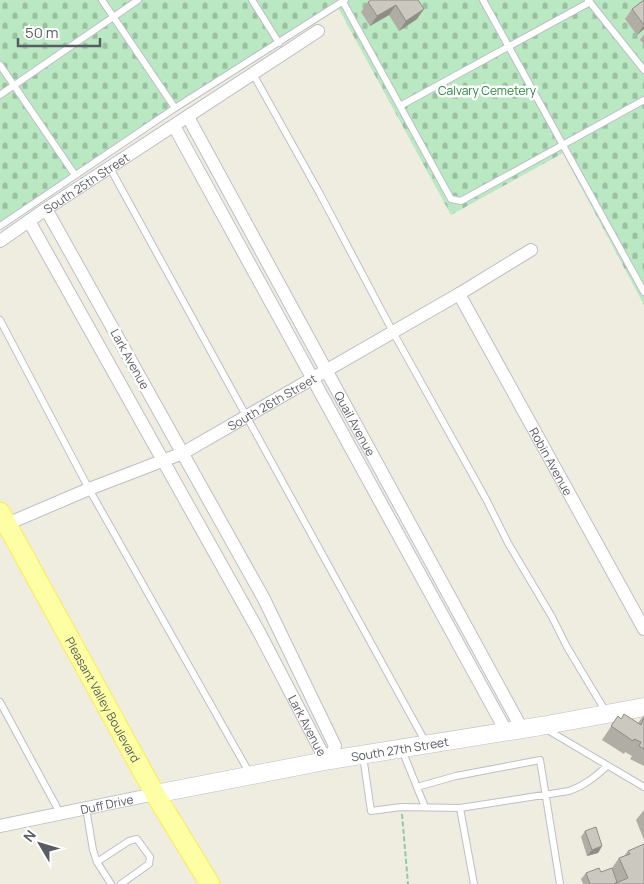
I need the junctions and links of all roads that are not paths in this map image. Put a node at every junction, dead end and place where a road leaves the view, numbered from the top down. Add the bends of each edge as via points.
1 (102, 0) edge
2 (138, 0) edge
3 (252, 0) edge
4 (483, 0) edge
5 (344, 1) edge
6 (589, 1) edge
7 (113, 17) junction
8 (318, 31) dead end
9 (278, 43) junction
10 (509, 47) junction
11 (0, 65) edge
12 (644, 70) edge
13 (252, 74) junction
14 (14, 86) junction
15 (0, 95) edge
16 (644, 100) edge
17 (400, 106) junction
18 (175, 108) junction
19 (188, 117) junction
20 (174, 126) junction
21 (563, 144) junction
22 (110, 168) junction
23 (218, 172) junction
24 (75, 175) junction
25 (204, 181) junction
26 (46, 209) junction
27 (30, 221) junction
28 (0, 226) edge
29 (0, 241) edge
30 (531, 250) dead end
31 (273, 273) junction
32 (259, 281) junction
33 (643, 287) edge
34 (459, 294) junction
35 (0, 320) edge
36 (393, 332) junction
37 (326, 371) junction
38 (312, 379) junction
39 (246, 417) junction
40 (183, 453) junction
41 (164, 461) junction
42 (389, 486) junction
43 (89, 489) junction
44 (375, 494) junction
45 (2, 521) edge
46 (644, 629) edge
47 (0, 702) edge
48 (644, 707) edge
49 (607, 714) junction
50 (542, 726) junction
51 (514, 730) junction
52 (427, 744) junction
53 (402, 748) junction
54 (363, 754) junction
55 (330, 760) junction
56 (607, 766) junction
57 (250, 775) junction
58 (417, 787) junction
59 (644, 787) edge
60 (155, 794) junction
61 (546, 795) junction
62 (425, 807) junction
63 (86, 808) junction
64 (460, 808) junction
65 (60, 814) junction
66 (0, 826) edge
67 (97, 862) junction
68 (111, 884) edge
69 (121, 884) edge
70 (210, 884) edge
71 (474, 884) edge
72 (560, 884) edge

1 - 7 lane
2 - 7 lane
3 - 9 lane
4 - 10 lane
5 - 9 lane
5 - 17 lane
6 - 10 lane
6 - 12 lane
7 - 14 lane
7 - 18 lane
8 - 13 street, South 25th Street
9 - 18 lane
10 - 17 lane
10 - 21 lane
11 - 14 lane
13 - 19 street, South 25th Street
13 - 36 lane
14 - 15 lane
14 - 24 lane
16 - 21 lane
17 - 21 lane via 451,199 460,201
18 - 24 lane
19 - 20 street, South 25th Street
19 - 23 street, Quail Avenue
20 - 22 street, South 25th Street
20 - 25 street, Quail Avenue
21 - 33 lane
22 - 26 street, South 25th Street
22 - 39 lane
23 - 25 street
23 - 31 street, Quail Avenue
24 - 28 lane
25 - 32 street, Quail Avenue
26 - 27 street, South 25th Street
26 - 40 street, Lark Avenue
27 - 29 street, South 25th Street
27 - 41 street, Lark Avenue
30 - 34 street, South 26th Street
31 - 32 street
31 - 37 street, Quail Avenue
32 - 38 street, Quail Avenue
34 - 36 street, South 26th Street
34 - 46 street, Robin Avenue
35 - 43 lane
36 - 37 street, South 26th Street
36 - 49 lane via 508,543
37 - 38 street, South 26th Street
37 - 42 street, Quail Avenue
38 - 39 street, South 26th Street
38 - 44 street, Quail Avenue
39 - 40 street, South 26th Street
39 - 52 lane
40 - 41 street, South 26th Street
40 - 55 street, Lark Avenue via 264,600 335,746
41 - 43 street, South 26th Street
41 - 55 street, Lark Avenue via 321,752
42 - 44 street
42 - 51 street, Quail Avenue
43 - 45 street, South 26th Street
43 - 57 lane
44 - 51 street, Quail Avenue
45 - 60 main road, Pleasant Valley Boulevard
47 - 65 lane
48 - 49 street, South 27th Street
49 - 50 street, South 27th Street
50 - 51 street, South 27th Street
50 - 56 lane
51 - 52 street, South 27th Street
52 - 53 street, South 27th Street
53 - 54 street, South 27th Street
53 - 58 lane
54 - 55 street, South 27th Street
54 - 62 lane via 371,810
55 - 57 street, South 27th Street
56 - 59 lane
56 - 61 lane via 578,788
57 - 60 street, South 27th Street
58 - 61 lane via 540,760
58 - 62 lane
60 - 63 street, Duff Drive
60 - 70 main road, Pleasant Valley Boulevard
61 - 64 lane
61 - 72 lane
62 - 64 lane
63 - 65 street, Duff Drive
63 - 67 lane
64 - 71 lane
65 - 66 street, Duff Drive
67 - 68 lane
67 - 69 lane via 137,839 150,857 150,864

